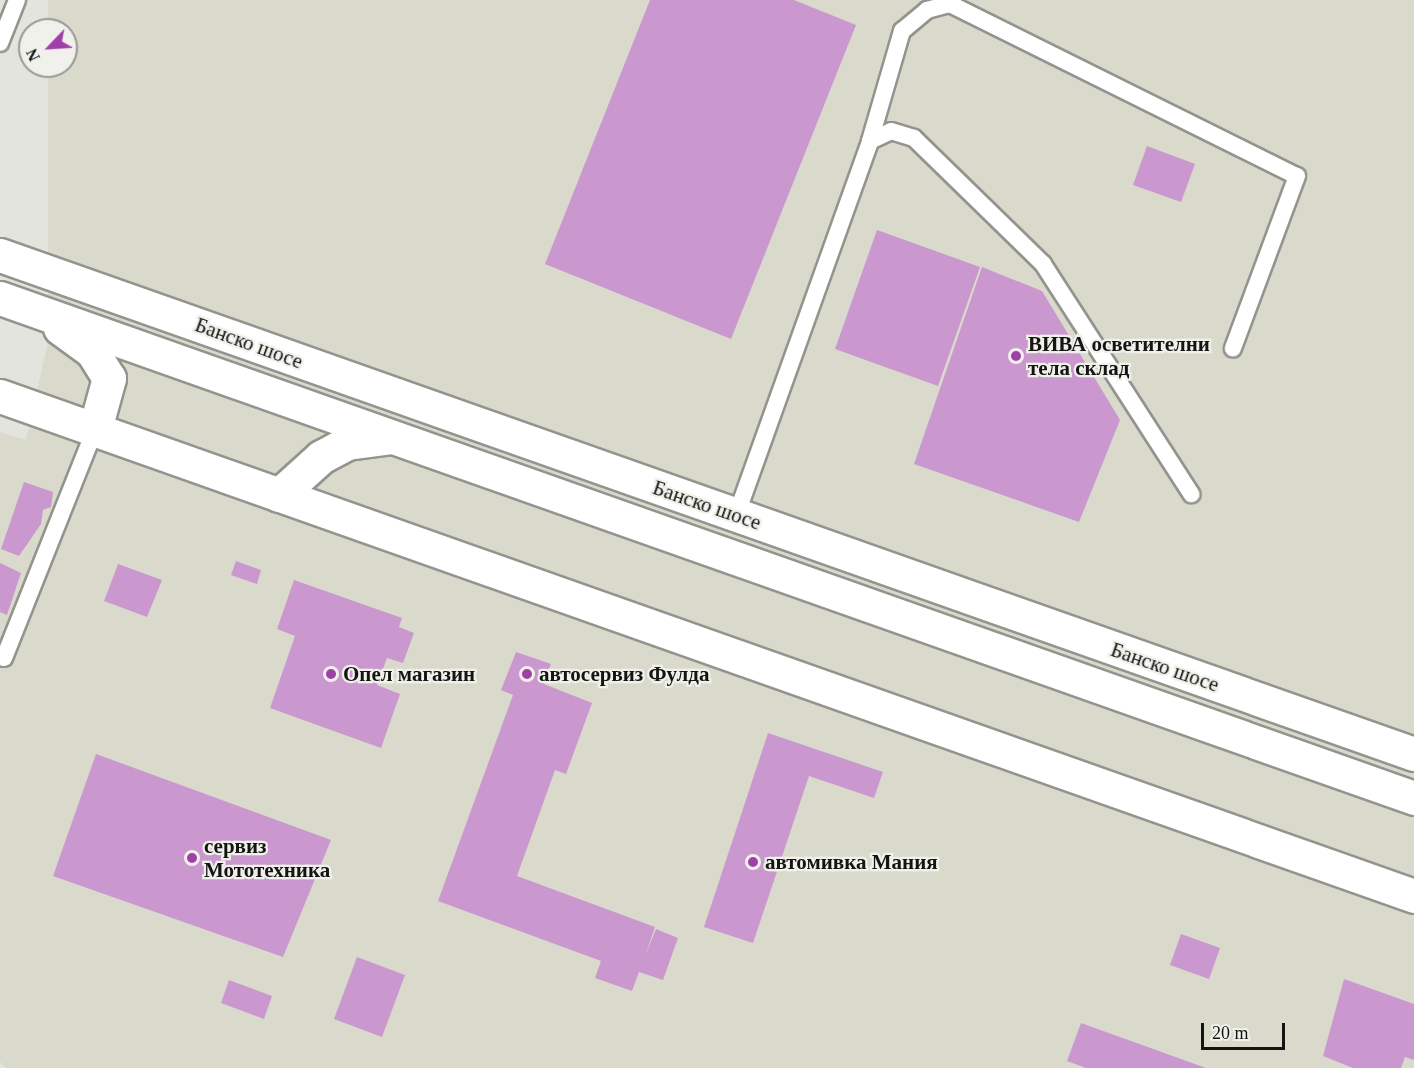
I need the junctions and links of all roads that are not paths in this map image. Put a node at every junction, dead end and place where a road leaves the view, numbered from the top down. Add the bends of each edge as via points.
1 (17, 0) edge
2 (0, 43) edge
3 (870, 141) junction
4 (0, 255) edge
5 (0, 298) edge
6 (34, 310) junction
7 (1233, 348) dead end
8 (0, 396) edge
9 (94, 429) junction
10 (403, 437) junction
11 (1191, 494) dead end
12 (279, 495) junction
13 (736, 516) junction
14 (4, 658) dead end
15 (1414, 754) edge
16 (1414, 798) edge
17 (1414, 896) edge

1 - 2 lane
3 - 7 lane via 902,31 927,10 950,4 1297,176
3 - 11 lane via 891,131 914,138 1043,264
3 - 13 lane
4 - 13 main road, Банско шосе
5 - 6 main road, Банско шосе
6 - 9 main road via 104,364 109,378
6 - 10 main road, Банско шосе
8 - 9 main road
9 - 12 main road
9 - 14 lane
10 - 12 main road via 347,443 321,457
10 - 16 main road, Банско шосе
12 - 17 main road
13 - 15 main road, Банско шосе

